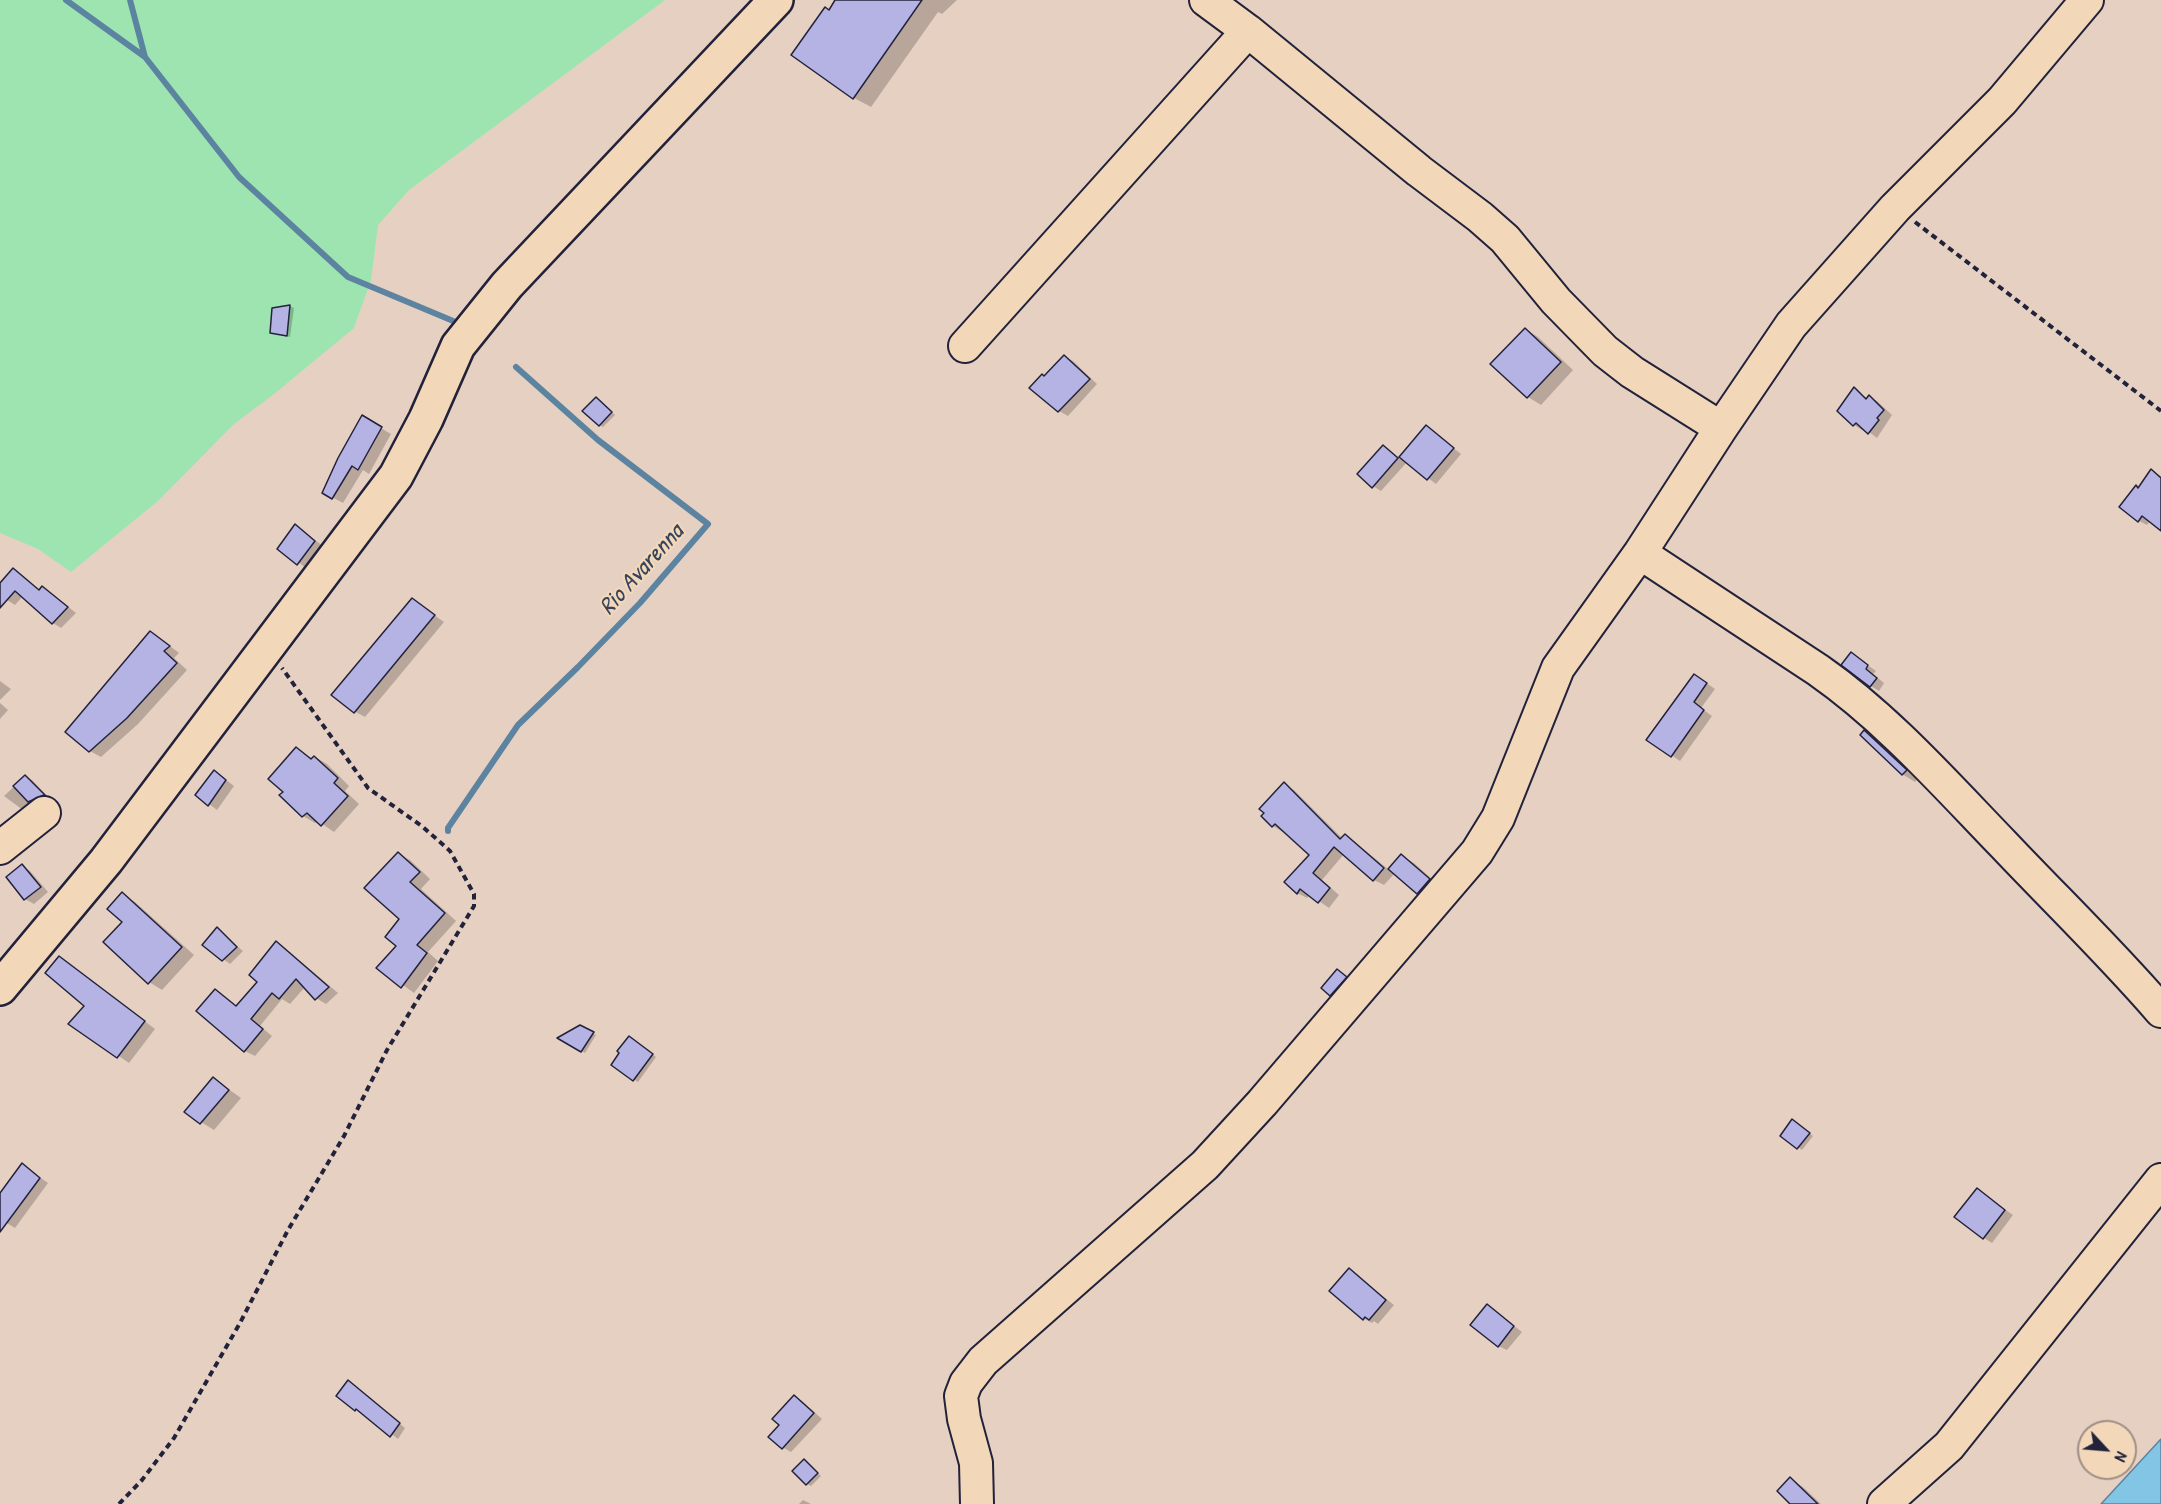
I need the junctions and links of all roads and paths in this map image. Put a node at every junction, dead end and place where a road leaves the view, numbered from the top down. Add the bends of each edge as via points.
1 (776, 0) edge
2 (1206, 0) edge
3 (2087, 0) edge
4 (1248, 31) junction
5 (1895, 208) junction
6 (965, 346) dead end
7 (2161, 411) edge
8 (1720, 428) junction
9 (1640, 553) junction
10 (268, 648) junction
11 (44, 813) dead end
12 (0, 848) edge
13 (0, 988) edge
14 (2161, 1011) edge
15 (2161, 1180) edge
16 (118, 1504) edge
17 (977, 1504) edge
18 (1884, 1504) edge

1 - 10 main road via 507,285 458,346 396,476
2 - 4 street
3 - 5 street via 2002,101
4 - 6 street
4 - 8 street via 1505,239 1556,301 1605,351
5 - 7 path
5 - 8 street via 1791,325
8 - 9 street
9 - 14 street via 1826,676 1876,717 2123,967
9 - 17 street via 1558,668 1498,818 1477,852 1205,1165 983,1361 966,1383 961,1396 976,1463
10 - 13 main road via 106,861
10 - 16 path via 368,788 450,851 474,894 474,906 387,1050 344,1136 174,1438
11 - 12 street
15 - 18 street via 1949,1446

